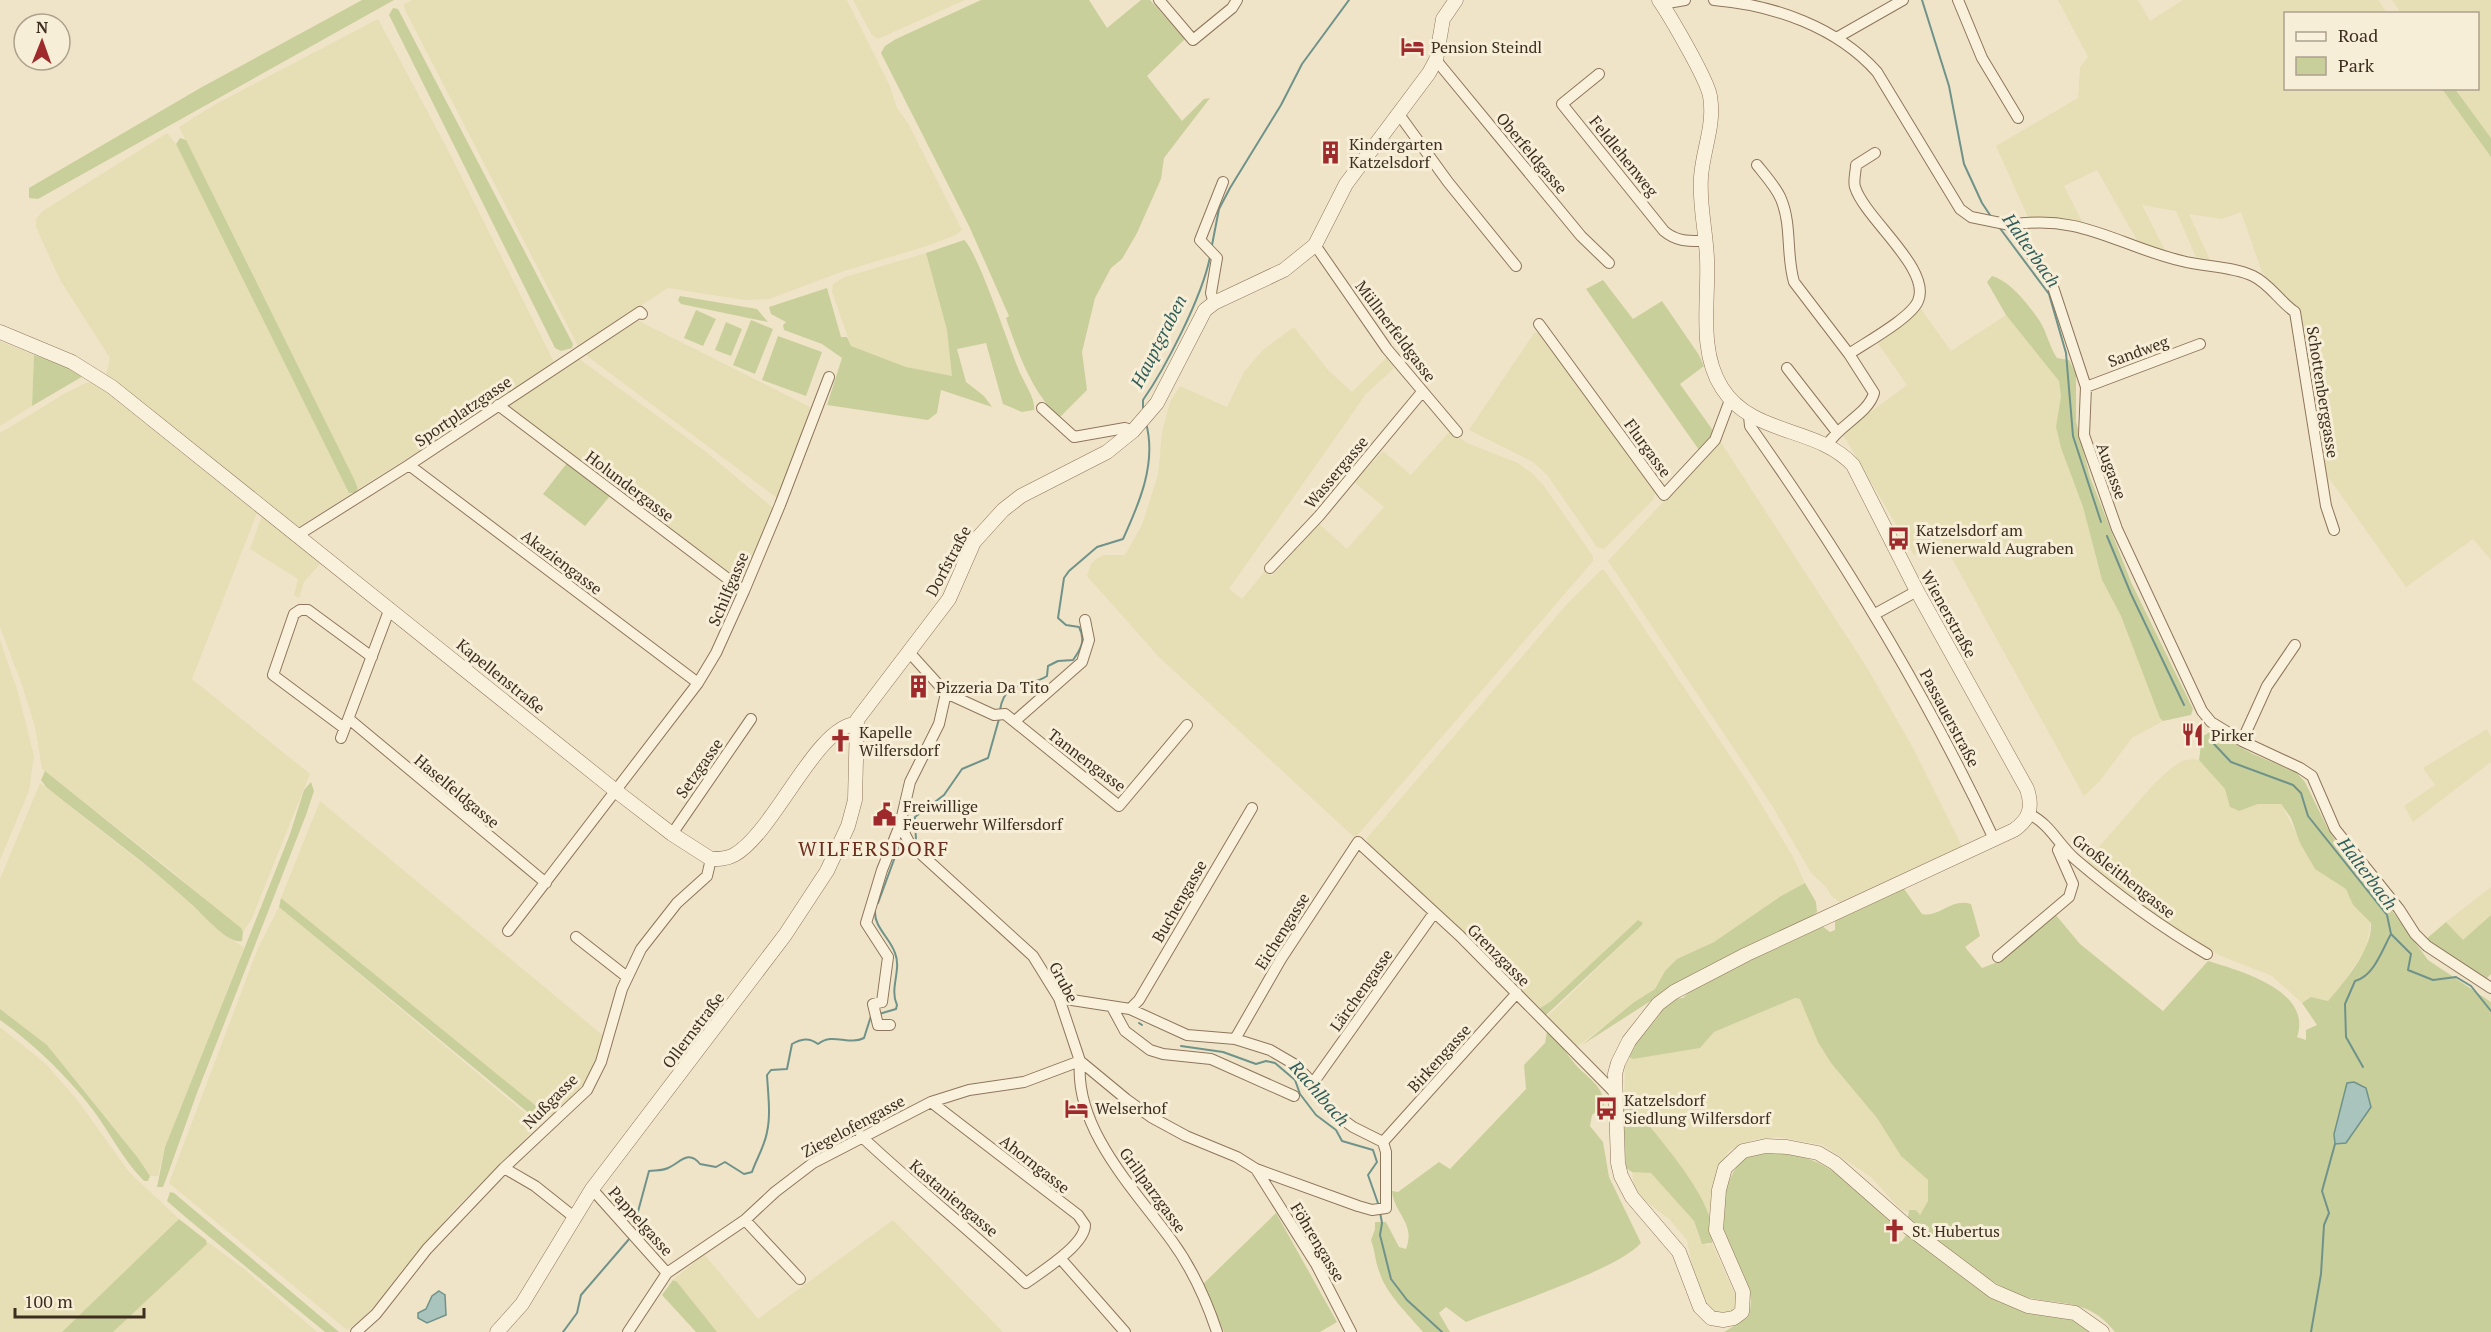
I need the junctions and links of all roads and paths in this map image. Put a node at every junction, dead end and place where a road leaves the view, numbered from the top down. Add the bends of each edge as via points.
1 (1159, 0) edge
2 (1237, 0) edge
3 (1456, 0) edge
4 (1684, 0) edge
5 (1714, 0) edge
6 (1903, 0) edge
7 (1958, 0) edge
8 (1661, 2) edge
9 (1838, 37) junction
10 (1436, 60) junction
11 (1599, 74) dead end
12 (1398, 113) junction
13 (2018, 118) dead end
14 (1875, 153) dead end
15 (1757, 165) dead end
16 (1223, 182) dead end
17 (2007, 224) junction
18 (1705, 241) junction
19 (1315, 245) junction
20 (1609, 263) dead end
21 (1516, 267) dead end
22 (1214, 303) junction
23 (642, 314) dead end
24 (1539, 324) dead end
25 (0, 332) edge
26 (2200, 344) dead end
27 (1849, 354) junction
28 (1787, 368) dead end
29 (829, 377) dead end
30 (2086, 387) junction
31 (1422, 392) junction
32 (1730, 400) junction
33 (498, 405) junction
34 (1042, 408) dead end
35 (1749, 416) junction
36 (1146, 417) junction
37 (1836, 431) junction
38 (1457, 432) dead end
39 (1827, 445) junction
40 (409, 465) junction
41 (2334, 530) dead end
42 (298, 535) junction
43 (1270, 568) dead end
44 (744, 591) junction
45 (1917, 591) junction
46 (390, 608) junction
47 (1875, 614) junction
48 (1085, 620) dead end
49 (2295, 645) dead end
50 (908, 651) junction
51 (372, 657) junction
52 (698, 683) junction
53 (946, 693) junction
54 (751, 719) dead end
55 (1015, 722) junction
56 (856, 724) junction
57 (1187, 725) dead end
58 (344, 729) junction
59 (2242, 741) junction
60 (616, 790) junction
61 (1252, 807) dead end
62 (2029, 814) junction
63 (901, 827) junction
64 (672, 834) junction
65 (1994, 839) junction
66 (1358, 842) joint
67 (2061, 846) junction
68 (711, 859) junction
69 (546, 883) junction
70 (1434, 913) junction
71 (508, 931) dead end
72 (576, 937) dead end
73 (2207, 954) dead end
74 (1998, 957) dead end
75 (627, 977) junction
76 (2491, 988) edge
77 (1517, 993) junction
78 (1059, 998) junction
79 (1112, 1007) junction
80 (1130, 1009) junction
81 (890, 1025) dead end
82 (1235, 1039) junction
83 (1080, 1061) junction
84 (1313, 1083) junction
85 (1615, 1094) junction
86 (1294, 1096) dead end
87 (931, 1102) junction
88 (861, 1136) junction
89 (1383, 1142) junction
90 (504, 1168) junction
91 (1256, 1169) junction
92 (592, 1189) junction
93 (574, 1217) junction
94 (745, 1220) junction
95 (1060, 1258) junction
96 (667, 1273) junction
97 (800, 1279) dead end
98 (1026, 1283) joint
99 (356, 1332) edge
100 (497, 1332) edge
101 (628, 1332) edge
102 (1125, 1332) edge
103 (1217, 1332) edge
104 (1351, 1332) edge
105 (2102, 1332) edge

1 - 2 street via 1193,40
3 - 10 street via 1443,19
4 - 8 street
5 - 9 street via 1768,9
6 - 9 street
7 - 13 street via 1982,58
8 - 18 street, Wienerstraße via 1704,78 1710,98 1711,125 1700,184
9 - 17 street via 1877,72 1960,209 1971,217
10 - 12 street
10 - 20 street, Oberfeldgasse via 1581,236
11 - 18 street, Feldlehenweg via 1562,104 1664,231 1683,241
12 - 19 street via 1346,184
12 - 21 street
14 - 27 street via 1856,165 1855,187 1916,273 1920,290 1918,302 1909,312
15 - 27 street via 1780,198 1786,215 1794,282
16 - 22 street via 1200,240 1217,258 1210,293
17 - 30 street, Augasse via 2051,281
17 - 41 street, Schottenberggasse via 2059,222 2094,230 2181,261 2238,271 2256,277 2295,312 2326,506
18 - 32 street, Wienerstraße via 1709,348 1715,375
19 - 22 street via 1284,270
19 - 31 street, Müllnerfeldgasse
22 - 36 street via 1199,318
23 - 33 street, Sportplatzgasse
24 - 32 street, Flurgasse via 1664,495 1715,440
25 - 42 street, Kapellenstraße via 72,362 112,387
26 - 30 street, Sandweg
27 - 37 street via 1874,393 1871,404
28 - 37 street
29 - 44 street, Schilfgasse
30 - 59 street, Augasse via 2084,435 2117,529 2202,711 2211,722
31 - 38 street, Müllnerfeldgasse
31 - 43 street, Wassergasse via 1319,516
32 - 35 street, Wienerstraße
33 - 40 street, Sportplatzgasse
33 - 44 street, Holundergasse
34 - 36 street via 1074,437 1125,428
35 - 39 street, Wienerstraße
35 - 47 street, Passauerstraße via 1750,426 1793,485
36 - 50 street, Dorfstraße via 1107,452 1021,496 1003,510 974,542 949,599
37 - 39 street
39 - 45 street, Wienerstraße via 1853,465
40 - 42 street, Sportplatzgasse
40 - 52 street, Akaziengasse
42 - 46 street, Kapellenstraße
44 - 52 street, Schilfgasse
45 - 47 street
45 - 62 street, Wienerstraße via 2027,789
46 - 51 street
46 - 60 street, Kapellenstraße
47 - 65 street, Passauerstraße via 1952,750
48 - 55 street via 1089,640 1082,662
49 - 59 street via 2267,686
50 - 53 street
50 - 56 street, Dorfstraße
51 - 58 street
51 - 58 street, Haselfeldgasse via 308,610 294,614 273,675
52 - 60 street, Schilfgasse
53 - 55 street, Tannengasse
53 - 63 street via 939,724 910,782
54 - 64 street, Setzgasse
55 - 57 street, Tannengasse via 1119,806
56 - 68 street via 841,729 815,753 784,801 749,842 734,855
56 - 92 street, Ollernstraße via 855,800 835,857 785,935
58 - 69 street, Haselfeldgasse
59 - 76 street, Augasse via 2312,776 2335,829 2415,934
60 - 64 street, Kapellenstraße
60 - 69 street
61 - 80 street, Buchengasse via 1139,1000
62 - 65 street via 2022,825
62 - 67 street, Großleithengasse via 2044,822
63 - 78 street, Grube via 909,844 1032,956
63 - 81 street via 882,870 866,923 888,957 882,1002 873,1004 878,1025
64 - 68 street, Kapellenstraße
65 - 85 street via 1674,992 1658,1004 1629,1041 1618,1062
66 - 70 street, Grenzgasse
66 - 82 street, Eichengasse via 1281,959
67 - 73 street, Großleithengasse via 2167,930
67 - 74 street via 2058,850 2073,884 2068,897
68 - 75 street, Nußgasse via 707,876 676,903 641,949
69 - 71 street
70 - 77 street, Grenzgasse
70 - 84 street, Lärchengasse
72 - 75 street
75 - 90 street, Nußgasse via 601,1062 587,1090
77 - 85 street, Grenzgasse
77 - 89 street, Birkengasse
78 - 79 street
78 - 83 street, Grube
79 - 80 street
79 - 86 street via 1125,1031 1150,1050 1211,1059
80 - 82 street via 1187,1035
82 - 84 street via 1270,1050
83 - 87 street, Ziegelofengasse via 1024,1082 969,1090
83 - 91 street via 1151,1118
83 - 103 street, Grillparzgasse via 1078,1076 1084,1099 1101,1141 1122,1177 1188,1266
84 - 89 street via 1331,1111
85 - 105 street via 1621,1176 1632,1197 1679,1252 1700,1307 1710,1318 1734,1318 1742,1312 1743,1304 1743,1292 1716,1230 1725,1168 1743,1151 1766,1146 1818,1153 1835,1162 1908,1227 1993,1291 2028,1306 2075,1313
87 - 88 street, Ziegelofengasse
87 - 95 street, Ahorngasse via 1077,1215 1084,1225 1083,1234
88 - 94 street, Ziegelofengasse via 813,1163
88 - 98 street, Kastaniengasse
89 - 91 street via 1386,1208 1372,1210
90 - 93 street via 535,1186
90 - 99 street, Nußgasse
91 - 104 street, Föhrengasse via 1316,1264
92 - 93 street, Ollernstraße
92 - 96 street, Pappelgasse
93 - 100 street, Ollernstraße via 522,1304
94 - 96 street, Ziegelofengasse
94 - 97 street
95 - 98 street, Ahorngasse
95 - 102 street
96 - 101 street, Ziegelofengasse

